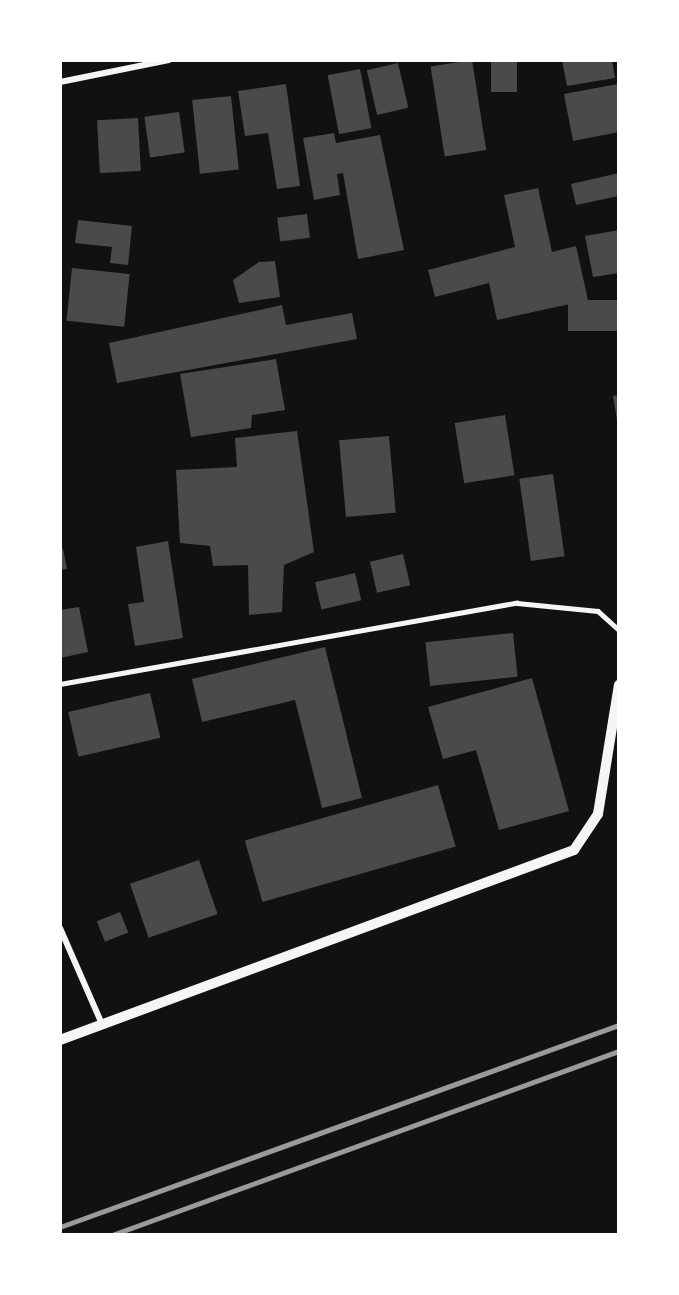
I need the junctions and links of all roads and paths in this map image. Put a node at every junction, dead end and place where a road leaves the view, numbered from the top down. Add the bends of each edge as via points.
1 (169, 60) edge
2 (60, 82) edge
3 (619, 630) edge
4 (60, 684) edge
5 (619, 685) edge
6 (60, 928) edge
7 (102, 1024) junction
8 (60, 1040) edge

1 - 2 street
3 - 4 lane via 598,611 517,603
5 - 7 street via 598,814 574,850
6 - 7 street
7 - 8 street

